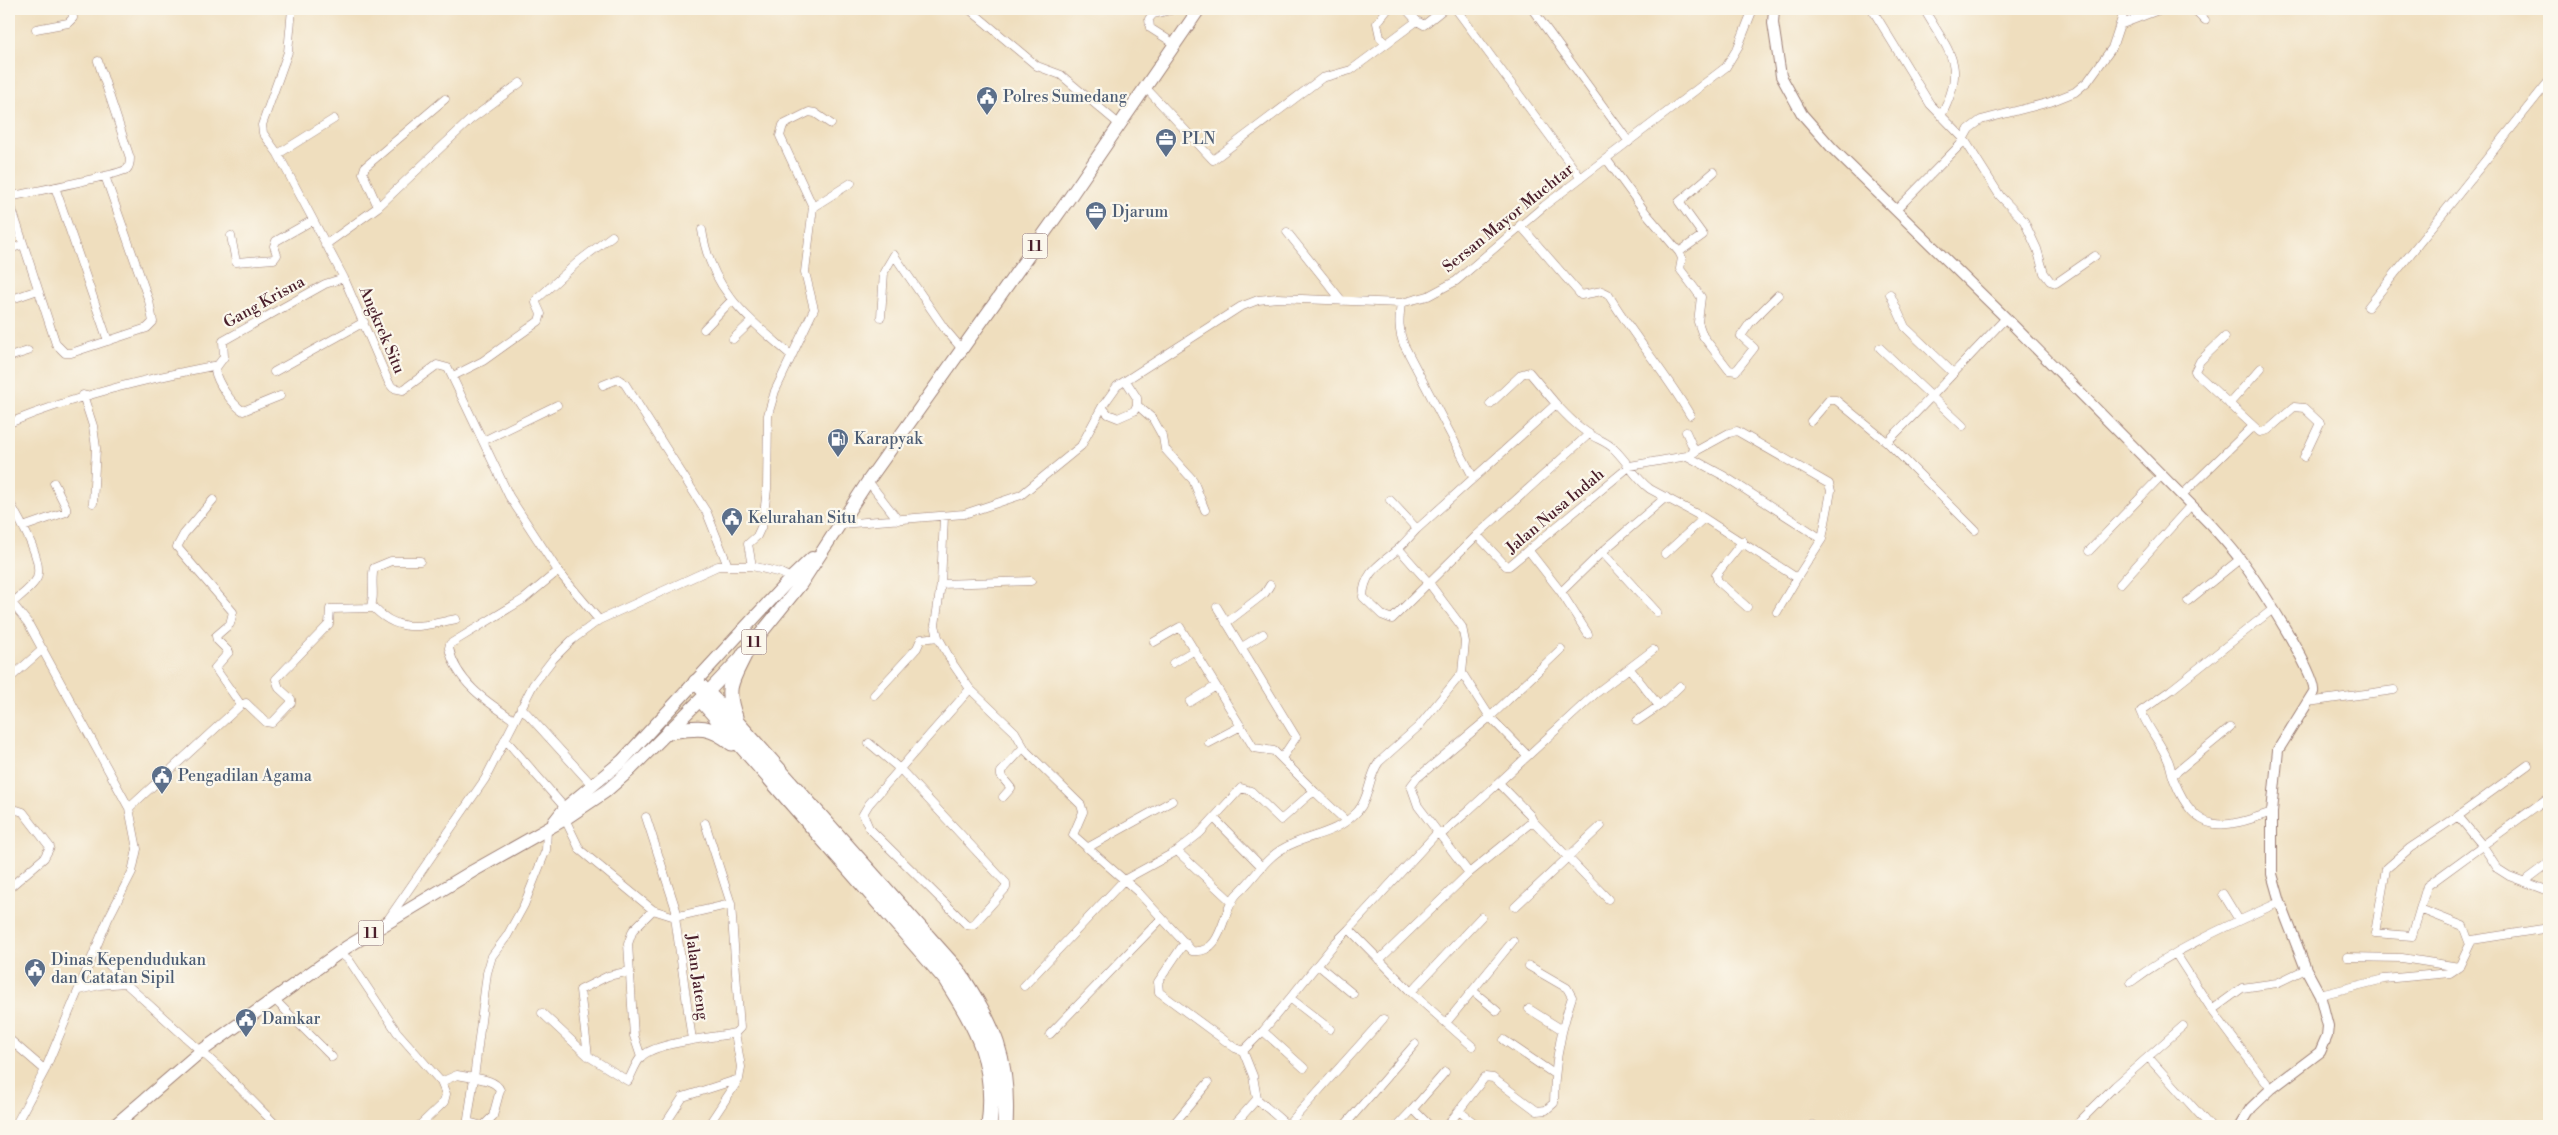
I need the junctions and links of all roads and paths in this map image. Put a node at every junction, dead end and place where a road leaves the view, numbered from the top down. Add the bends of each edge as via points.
1 (72, 9) edge
2 (292, 9) edge
3 (969, 9) edge
4 (1174, 9) edge
5 (1199, 9) edge
6 (1388, 9) edge
7 (1406, 9) edge
8 (1444, 9) edge
9 (1456, 9) edge
10 (1532, 9) edge
11 (1753, 9) edge
12 (1774, 9) edge
13 (1872, 9) edge
14 (1924, 9) edge
15 (2125, 9) edge
16 (2161, 9) edge
17 (2194, 9) edge
18 (2204, 20) dead end
19 (1417, 21) junction
20 (2122, 24) junction
21 (36, 29) dead end
22 (1175, 44) junction
23 (1386, 44) junction
24 (98, 61) dead end
25 (2549, 82) edge
26 (520, 83) dead end
27 (1146, 88) junction
28 (445, 99) dead end
29 (1940, 116) junction
30 (334, 119) dead end
31 (831, 124) dead end
32 (1120, 125) junction
33 (1964, 139) junction
34 (1629, 142) junction
35 (278, 154) junction
36 (1607, 160) junction
37 (1714, 172) dead end
38 (105, 176) junction
39 (1580, 177) junction
40 (851, 183) dead end
41 (55, 187) junction
42 (9, 198) edge
43 (813, 206) junction
44 (378, 207) junction
45 (1896, 210) junction
46 (313, 220) junction
47 (1520, 225) junction
48 (702, 230) dead end
49 (1287, 232) dead end
50 (231, 236) dead end
51 (612, 236) dead end
52 (22, 245) junction
53 (326, 245) junction
54 (9, 249) edge
55 (1679, 252) junction
56 (2095, 256) dead end
57 (344, 278) junction
58 (38, 290) junction
59 (1890, 294) dead end
60 (1778, 295) dead end
61 (9, 300) edge
62 (732, 300) junction
63 (1342, 301) junction
64 (1401, 303) junction
65 (2368, 308) dead end
66 (881, 318) dead end
67 (2006, 318) junction
68 (752, 321) junction
69 (364, 322) junction
70 (704, 329) dead end
71 (2225, 337) dead end
72 (732, 338) dead end
73 (108, 341) junction
74 (961, 348) junction
75 (1880, 348) dead end
76 (28, 351) dead end
77 (792, 356) junction
78 (9, 357) edge
79 (218, 365) junction
80 (2261, 368) dead end
81 (274, 372) dead end
82 (1953, 373) junction
83 (453, 376) junction
84 (1126, 381) junction
85 (603, 385) dead end
86 (83, 395) junction
87 (280, 396) dead end
88 (1933, 398) junction
89 (1490, 404) dead end
90 (1556, 404) junction
91 (2229, 404) junction
92 (557, 405) dead end
93 (1137, 405) junction
94 (1102, 407) junction
95 (1690, 415) dead end
96 (1811, 421) dead end
97 (9, 423) edge
98 (1964, 426) dead end
99 (2252, 427) junction
100 (1686, 432) dead end
101 (1589, 434) junction
102 (483, 442) junction
103 (1887, 442) junction
104 (1695, 452) junction
105 (1688, 456) junction
106 (2304, 457) dead end
107 (1630, 466) junction
108 (2161, 476) junction
109 (1473, 477) junction
110 (868, 481) junction
111 (54, 483) dead end
112 (2182, 496) junction
113 (1666, 497) junction
114 (213, 500) dead end
115 (1390, 500) dead end
116 (9, 502) edge
117 (93, 503) dead end
118 (2191, 505) junction
119 (1205, 510) dead end
120 (944, 516) junction
121 (1704, 518) junction
122 (898, 520) junction
123 (841, 524) junction
124 (23, 528) junction
125 (1417, 529) junction
126 (1975, 530) dead end
127 (1477, 535) junction
128 (1822, 538) junction
129 (1743, 541) junction
130 (1398, 549) junction
131 (1529, 551) junction
132 (2089, 551) dead end
133 (1602, 552) junction
134 (1665, 554) dead end
135 (2240, 559) junction
136 (420, 561) dead end
137 (728, 566) junction
138 (752, 566) junction
139 (558, 571) junction
140 (1797, 578) junction
141 (796, 581) junction
142 (1031, 581) dead end
143 (1429, 583) junction
144 (941, 584) junction
145 (2120, 584) dead end
146 (1270, 585) dead end
147 (1561, 592) junction
148 (2188, 600) dead end
149 (11, 601) edge
150 (372, 606) junction
151 (1217, 607) dead end
152 (1747, 607) dead end
153 (2273, 609) junction
154 (1656, 612) dead end
155 (1777, 612) dead end
156 (456, 619) dead end
157 (599, 620) junction
158 (1226, 622) junction
159 (1263, 634) dead end
160 (1588, 634) dead end
161 (938, 637) junction
162 (1154, 642) dead end
163 (1242, 647) junction
164 (42, 649) junction
165 (1561, 649) dead end
166 (1195, 650) junction
167 (1653, 650) dead end
168 (745, 653) junction
169 (1173, 663) dead end
170 (1630, 668) junction
171 (1462, 673) junction
172 (9, 680) edge
173 (1216, 686) junction
174 (1680, 686) dead end
175 (970, 689) junction
176 (2394, 690) dead end
177 (699, 691) junction
178 (874, 695) dead end
179 (1190, 702) dead end
180 (2308, 702) junction
181 (241, 704) junction
182 (522, 706) junction
183 (1659, 706) junction
184 (1490, 717) junction
185 (514, 720) junction
186 (1637, 721) dead end
187 (737, 723) junction
188 (1242, 726) junction
189 (2230, 728) dead end
190 (670, 731) junction
191 (505, 739) junction
192 (869, 743) dead end
193 (1209, 743) dead end
194 (1023, 748) junction
195 (1527, 755) junction
196 (1282, 758) junction
197 (2528, 765) dead end
198 (901, 770) junction
199 (767, 773) junction
200 (2172, 776) junction
201 (1499, 783) junction
202 (592, 785) junction
203 (1316, 792) junction
204 (1003, 797) dead end
205 (2549, 797) edge
206 (1172, 800) dead end
207 (129, 808) junction
208 (565, 812) junction
209 (2272, 812) junction
210 (9, 813) edge
211 (2458, 816) junction
212 (646, 817) dead end
213 (1214, 819) junction
214 (1346, 821) junction
215 (1533, 821) junction
216 (705, 823) dead end
217 (1601, 826) dead end
218 (548, 828) junction
219 (1437, 833) junction
220 (2483, 846) junction
221 (1087, 848) junction
222 (1177, 851) junction
223 (1569, 857) junction
224 (2549, 863) edge
225 (1262, 867) junction
226 (1469, 873) junction
227 (1124, 880) junction
228 (2525, 881) junction
229 (9, 888) edge
230 (2549, 891) edge
231 (2223, 894) dead end
232 (1608, 899) dead end
233 (1232, 902) junction
234 (2280, 902) junction
235 (731, 904) junction
236 (1515, 907) dead end
237 (2420, 909) junction
238 (653, 910) junction
239 (676, 917) junction
240 (1481, 917) dead end
241 (1161, 919) junction
242 (2239, 920) junction
243 (385, 923) junction
244 (2549, 928) edge
245 (1349, 929) junction
246 (1513, 941) dead end
247 (1185, 942) junction
248 (2469, 942) junction
249 (96, 949) junction
250 (340, 953) junction
251 (2176, 954) junction
252 (2347, 957) dead end
253 (1379, 960) junction
254 (1318, 965) junction
255 (1529, 966) dead end
256 (2459, 967) junction
257 (2306, 969) junction
258 (630, 971) junction
259 (2131, 982) dead end
260 (125, 984) junction
261 (1024, 986) dead end
262 (80, 990) junction
263 (1473, 991) junction
264 (1410, 992) junction
265 (1353, 994) dead end
266 (2320, 995) junction
267 (1290, 998) junction
268 (274, 999) junction
269 (1529, 1009) dead end
270 (2212, 1010) junction
271 (1497, 1011) dead end
272 (542, 1013) dead end
273 (1383, 1019) dead end
274 (1446, 1023) junction
275 (2183, 1026) dead end
276 (1330, 1029) dead end
277 (1561, 1029) junction
278 (1264, 1031) junction
279 (735, 1033) junction
280 (1050, 1034) dead end
281 (9, 1038) edge
282 (692, 1040) junction
283 (1504, 1040) dead end
284 (1415, 1044) dead end
285 (1472, 1046) dead end
286 (1242, 1051) junction
287 (200, 1052) junction
288 (588, 1056) junction
289 (641, 1057) junction
290 (332, 1058) dead end
291 (2149, 1058) junction
292 (1304, 1068) dead end
293 (45, 1070) junction
294 (1445, 1072) dead end
295 (1554, 1074) junction
296 (474, 1078) junction
297 (739, 1079) junction
298 (441, 1082) junction
299 (628, 1082) junction
300 (1208, 1083) dead end
301 (623, 1089) dead end
302 (2271, 1089) junction
303 (1257, 1099) junction
304 (1413, 1109) junction
305 (1459, 1111) junction
306 (468, 1124) edge
307 (15, 1126) edge
308 (114, 1126) edge
309 (277, 1126) edge
310 (419, 1126) edge
311 (664, 1126) edge
312 (708, 1126) edge
313 (989, 1126) edge
314 (1005, 1126) edge
315 (1172, 1126) edge
316 (1234, 1126) edge
317 (1287, 1126) edge
318 (1344, 1126) edge
319 (1397, 1126) edge
320 (1430, 1126) edge
321 (1447, 1126) edge
322 (1478, 1126) edge
323 (2075, 1126) edge
324 (2210, 1126) edge
325 (2240, 1126) edge

1 - 21 street via 73,18 68,23
2 - 35 street, Angkrek Situ via 288,52 262,125 263,133
3 - 32 street via 1037,66 1061,75
4 - 22 street via 1154,14 1149,19 1150,28
5 - 22 highway, 11
6 - 23 street via 1377,23 1380,37
7 - 19 street
8 - 19 street via 1429,23 1424,25
9 - 39 street
10 - 34 street
11 - 34 street, Sersan Mayor Muchtar via 1738,48 1726,67
12 - 45 street via 1781,76 1802,114
13 - 29 street via 1905,66
14 - 29 street via 1955,71 1952,89
15 - 20 street
16 - 20 street
17 - 18 street
19 - 23 street
20 - 33 street via 2105,60 2075,92 1981,120
22 - 27 highway, 11
23 - 27 street via 1351,70 1322,78 1213,160
24 - 38 street via 130,163 126,170
25 - 65 street
26 - 44 street via 470,120
27 - 32 highway, 11
28 - 44 street via 365,168 363,173
29 - 33 street
30 - 35 street
31 - 43 street via 809,112 783,125 781,130 780,136
32 - 74 highway, 11
33 - 45 street
33 - 56 street via 2000,196 2024,221 2050,281 2056,283 2065,278
34 - 36 street, Sersan Mayor Muchtar
35 - 46 street, Angkrek Situ
36 - 39 street, Sersan Mayor Muchtar
36 - 55 street
37 - 55 street via 1678,202 1703,235
38 - 41 street
38 - 73 street via 153,316 147,328
39 - 47 street, Sersan Mayor Muchtar
40 - 43 street
41 - 42 street
41 - 73 street
42 - 52 street
43 - 77 street via 805,272 814,309
44 - 53 street
45 - 67 street
46 - 50 street via 276,241 277,255 274,259 236,262
46 - 53 street, Angkrek Situ
47 - 64 street, Sersan Mayor Muchtar via 1456,281 1428,296
47 - 95 street via 1581,295 1608,294
48 - 62 street via 706,254 722,290
49 - 63 street
51 - 83 street via 537,299 541,314 539,321 483,361
52 - 54 street
52 - 58 street
53 - 57 street, Angkrek Situ
55 - 60 street via 1682,258 1680,269 1701,297 1698,322 1703,336 1729,370 1736,371 1754,348 1741,336
57 - 69 street, Angkrek Situ
57 - 79 street, Gang Krisna via 325,284 223,341 224,357
58 - 61 street
58 - 73 street via 60,350 71,353
59 - 82 street via 1905,327
62 - 68 street
62 - 70 street
63 - 64 street, Sersan Mayor Muchtar
63 - 84 street, Sersan Mayor Muchtar via 1277,298 1249,304 1167,352
64 - 109 street via 1399,333
66 - 74 street via 884,272 894,255
67 - 82 street
67 - 108 street
68 - 72 street
68 - 77 street
69 - 81 street
69 - 83 street, Angkrek Situ via 393,388 403,390 441,364
71 - 91 street via 2194,371
74 - 110 highway, 11
75 - 88 street
76 - 78 street
77 - 138 street via 775,391 768,415 767,489 763,523 757,536 748,544
79 - 86 street
79 - 87 street via 216,377 237,408 243,411
80 - 91 street
82 - 88 street
83 - 102 street
84 - 93 street via 1138,398
84 - 94 street, Sersan Mayor Muchtar via 1117,386
85 - 137 street via 614,379 625,384 707,513
86 - 97 street
86 - 117 street via 96,448
88 - 98 street
88 - 103 street
89 - 90 street via 1522,374 1529,372
90 - 101 street
90 - 109 street
91 - 99 street
92 - 102 street
93 - 94 street via 1134,411 1118,418
93 - 119 street via 1153,419 1164,437 1165,448 1193,480
94 - 120 street, Sersan Mayor Muchtar via 1081,446 1021,495 995,505
96 - 103 street via 1829,400 1836,400
99 - 106 street via 2265,432 2288,410 2304,408 2319,421 2320,427
99 - 112 street
100 - 104 street
101 - 107 street via 1606,442
101 - 127 street
102 - 139 street via 509,496
103 - 126 street
104 - 105 street
104 - 128 street via 1737,431 1826,482 1831,491
105 - 107 street
105 - 128 street
107 - 113 street via 1646,487
107 - 131 street, Jalan Nusa Indah
108 - 112 street
108 - 132 street
109 - 125 street
110 - 122 street
110 - 123 highway, 11
111 - 124 street via 66,512
112 - 118 street
113 - 121 street
113 - 133 street
114 - 181 street via 177,547 233,612 230,624 216,636 216,640 229,652 215,668
115 - 125 street
116 - 124 street
118 - 135 street
118 - 145 street
120 - 122 street, Sersan Mayor Muchtar
120 - 144 street
121 - 129 street
121 - 134 street
122 - 123 street, Sersan Mayor Muchtar
123 - 141 highway, 11
124 - 149 street via 37,559 38,576
125 - 130 street
127 - 131 street, Jalan Nusa Indah via 1506,566
127 - 143 street
128 - 140 street
129 - 140 street
129 - 152 street via 1716,576
130 - 143 street
130 - 143 street via 1375,566 1363,592 1366,602 1392,619
131 - 147 street
133 - 147 street
133 - 154 street
135 - 148 street
135 - 153 street
136 - 150 street via 391,561 374,568
137 - 138 street
137 - 157 street via 718,566
138 - 141 street
139 - 157 street
139 - 185 street via 524,598 450,644 459,674 484,699
140 - 155 street
141 - 168 highway, 11
141 - 177 highway, 11
142 - 144 street
143 - 171 street via 1464,633
144 - 161 street via 935,625
146 - 158 street via 1265,593
147 - 160 street
149 - 164 street
150 - 156 street via 384,619 402,626
150 - 181 street via 366,609 330,609 329,624 276,679 292,703 272,723 266,722 246,703
151 - 158 street
153 - 180 street via 2315,684
153 - 200 street via 2141,711 2167,757
157 - 182 street via 553,658
158 - 163 street
159 - 163 street
161 - 175 street
161 - 178 street via 921,639 917,648
162 - 166 street via 1180,627
163 - 196 street via 1296,737
164 - 172 street
164 - 207 street
165 - 184 street
166 - 169 street
166 - 173 street
167 - 170 street
168 - 177 highway, 11
168 - 187 highway via 730,684 728,699
170 - 183 street
170 - 195 street via 1594,694
171 - 184 street
171 - 214 street via 1419,726 1379,762 1359,810
173 - 179 street
173 - 188 street
174 - 183 street
175 - 194 street via 1015,732
175 - 198 street
176 - 180 street
177 - 187 highway
177 - 190 highway, 11
177 - 199 highway
177 - 202 highway, 11
180 - 209 street via 2278,750
181 - 207 street
182 - 185 street
182 - 202 street
183 - 186 street
184 - 195 street
184 - 219 street via 1411,786 1418,806
185 - 191 street
187 - 314 highway via 957,970 986,1015 1002,1057
188 - 193 street
188 - 196 street via 1254,748 1274,751
189 - 200 street
190 - 199 highway via 700,727 720,732
190 - 208 highway, 11 via 606,792
191 - 208 street
191 - 243 street via 485,779
192 - 198 street
194 - 204 street via 1001,772 1011,788
194 - 221 street via 1081,805 1082,812 1072,832
195 - 201 street
196 - 203 street
197 - 211 street
198 - 198 street via 865,810 864,822 967,925 974,924 1006,888 1006,883
199 - 313 highway via 944,978 972,1020 988,1058
200 - 209 street via 2192,812 2202,821 2225,825
201 - 215 street
201 - 219 street via 1444,832
202 - 208 highway, 11
203 - 213 street via 1282,820 1251,791 1241,788
203 - 214 street
205 - 220 street
206 - 221 street
207 - 249 street via 136,843 132,872
208 - 218 highway, 11
208 - 238 street via 580,850
209 - 234 street via 2272,874
210 - 229 street via 22,812 50,847 44,858
211 - 220 street
211 - 237 street via 2389,865 2384,875 2373,931 2412,936
212 - 239 street, Jalan Jateng
213 - 222 street
213 - 225 street
214 - 225 street via 1330,831 1283,848
215 - 223 street
215 - 226 street
216 - 235 street
217 - 223 street
218 - 243 highway, 11
218 - 296 street via 546,850 524,905 492,956
219 - 226 street
219 - 245 street
220 - 228 street via 2498,869
220 - 237 street via 2426,888
221 - 227 street
222 - 227 street
222 - 233 street
223 - 232 street
223 - 236 street
224 - 228 street
225 - 233 street
226 - 253 street
227 - 241 street
227 - 261 street
228 - 230 street
231 - 242 street
233 - 247 street via 1222,931 1206,949 1192,951
234 - 242 street
234 - 257 street
235 - 239 street
235 - 279 street via 740,1028
237 - 248 street via 2463,926
238 - 239 street
238 - 258 street via 630,935
239 - 282 street, Jalan Jateng
240 - 264 street
241 - 247 street
241 - 280 street
242 - 251 street
243 - 250 highway, 11
244 - 248 street
245 - 253 street
245 - 254 street
246 - 263 street
247 - 286 street via 1158,982 1159,992
248 - 256 street
249 - 260 street
249 - 262 street
250 - 268 highway, 11
250 - 298 street via 349,960 397,1032
251 - 259 street
251 - 270 street
252 - 256 street via 2402,958
253 - 264 street
254 - 265 street
254 - 267 street
255 - 277 street via 1567,988 1572,996
256 - 266 street via 2450,973 2384,979
257 - 266 street
257 - 270 street via 2277,983 2242,988
258 - 288 street via 608,976 580,990
258 - 289 street via 634,1036
260 - 262 street via 100,984
260 - 287 street via 151,1004
262 - 293 street
263 - 271 street
263 - 274 street
264 - 274 street
266 - 302 street via 2328,1026 2320,1052
267 - 276 street
267 - 278 street
268 - 287 highway, 11
268 - 290 street
269 - 277 street
270 - 302 street
272 - 288 street
273 - 317 street
274 - 285 street
275 - 291 street
277 - 295 street
278 - 286 street
278 - 292 street
279 - 282 street
279 - 297 street
281 - 293 street
282 - 289 street via 651,1050
283 - 295 street
284 - 318 street
286 - 303 street via 1253,1076
287 - 308 highway, 11
287 - 309 street
288 - 299 street
289 - 299 street
291 - 323 street
291 - 324 street
293 - 307 street
294 - 304 street
295 - 305 street via 1554,1104 1546,1110 1537,1111 1493,1078 1484,1077
296 - 298 street via 456,1075
296 - 306 street
296 - 306 street via 486,1079 500,1090 491,1119 483,1126
297 - 311 street via 683,1097
297 - 312 street
298 - 310 street via 446,1094 444,1102
299 - 301 street
300 - 315 street
302 - 325 street via 2251,1108
303 - 316 street
303 - 317 street
304 - 319 street
304 - 320 street
305 - 321 street
305 - 322 street

